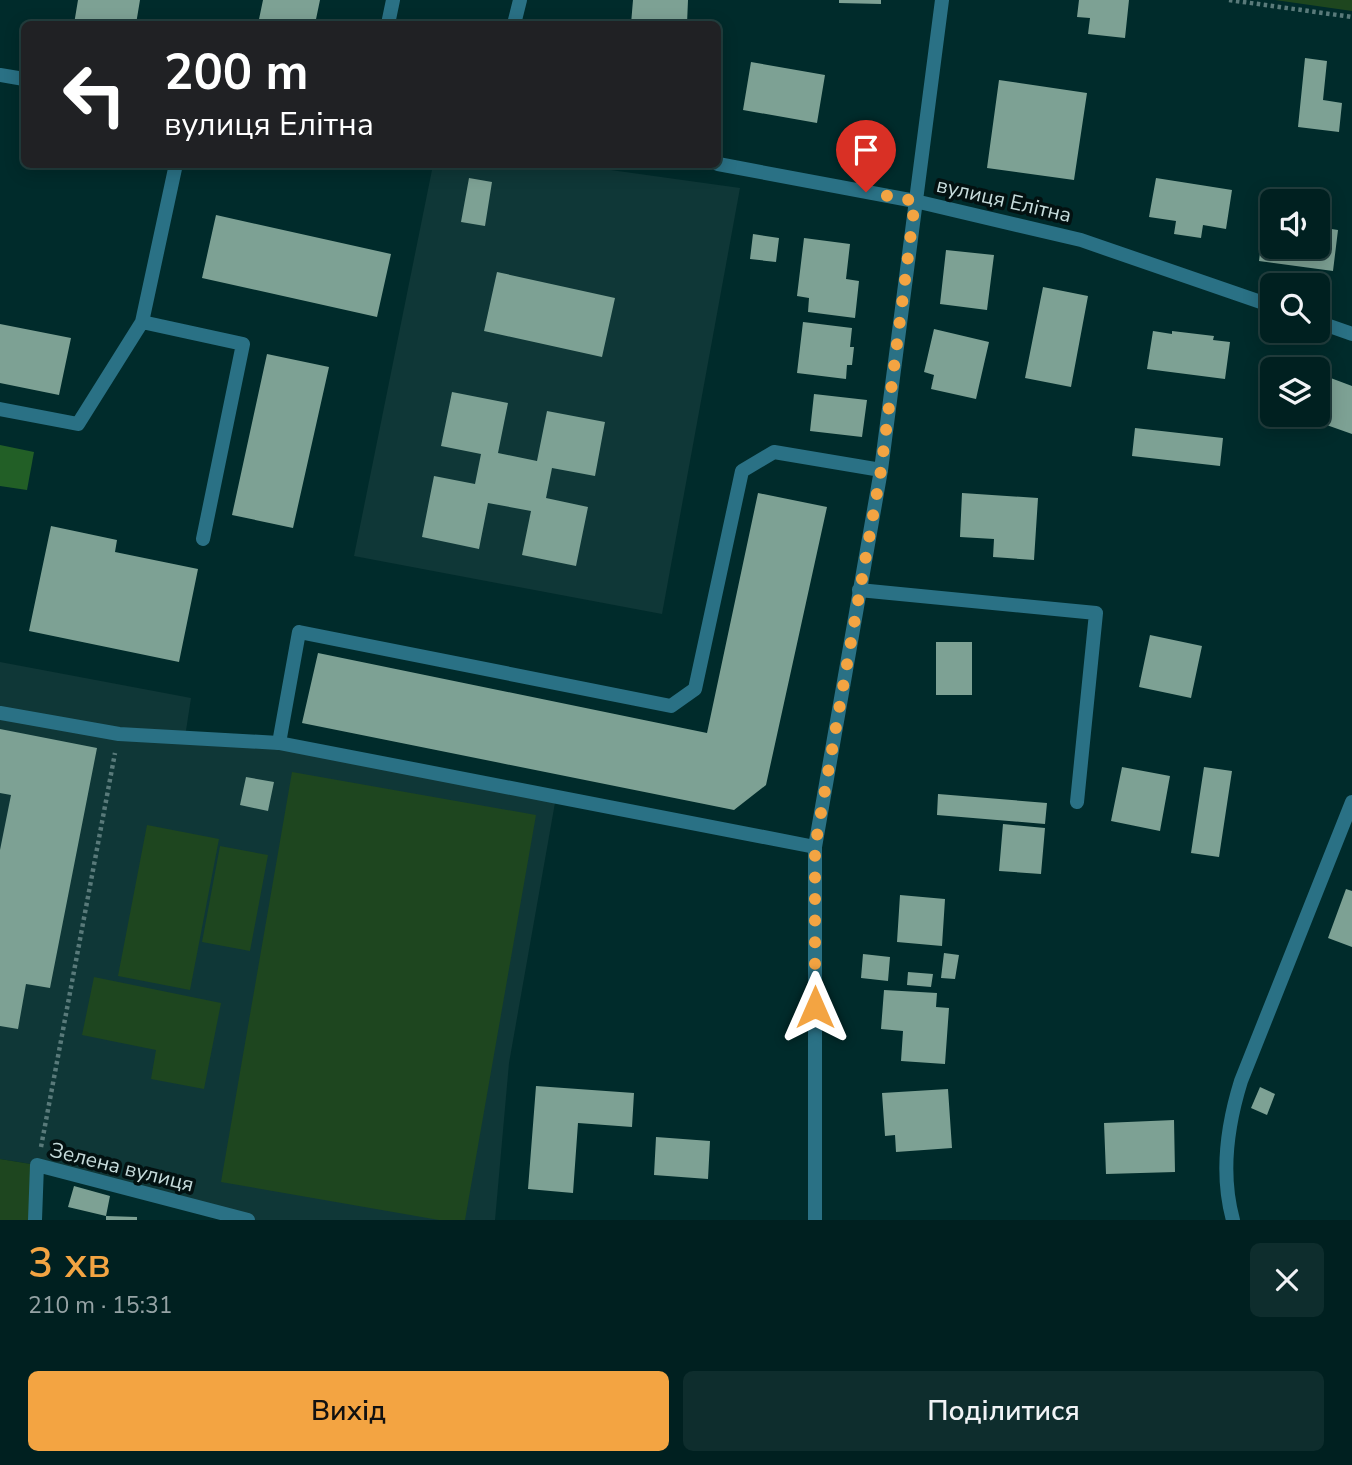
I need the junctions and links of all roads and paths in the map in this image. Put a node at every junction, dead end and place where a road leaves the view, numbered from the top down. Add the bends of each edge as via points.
1 (393, 0) edge
2 (520, 0) edge
3 (942, 0) edge
4 (1228, 0) edge
5 (1352, 17) edge
6 (389, 21) edge
7 (515, 21) edge
8 (0, 75) edge
9 (21, 78) edge
10 (721, 165) edge
11 (175, 168) edge
12 (915, 201) junction
13 (1260, 302) edge
14 (142, 322) junction
15 (1330, 326) edge
16 (1352, 334) edge
17 (0, 409) edge
18 (881, 470) junction
19 (203, 540) dead end
20 (859, 590) junction
21 (0, 713) edge
22 (119, 734) junction
23 (279, 743) junction
24 (1077, 802) dead end
25 (1352, 802) edge
26 (1337, 841) junction
27 (1352, 846) edge
28 (815, 847) junction
29 (37, 1165) junction
30 (36, 1220) edge
31 (248, 1220) edge
32 (815, 1220) edge
33 (1233, 1220) edge

1 - 6 street
2 - 7 street
3 - 12 street
4 - 5 path
8 - 9 street
10 - 12 street, вулиця Елітна
11 - 14 street
12 - 13 street, вулиця Елітна via 1081,240
12 - 18 street
14 - 17 street via 78,424
14 - 19 street via 243,344
15 - 16 street
18 - 20 street
18 - 23 street via 774,452 742,471 695,689 671,706 299,632
20 - 24 street via 1096,613
20 - 28 street
21 - 22 street
22 - 23 street
22 - 29 path
23 - 28 street
25 - 26 street
26 - 27 street
26 - 33 street via 1232,1110 1226,1169
28 - 32 street
29 - 30 street, Зелена вулиця
29 - 31 street, Зелена вулиця

